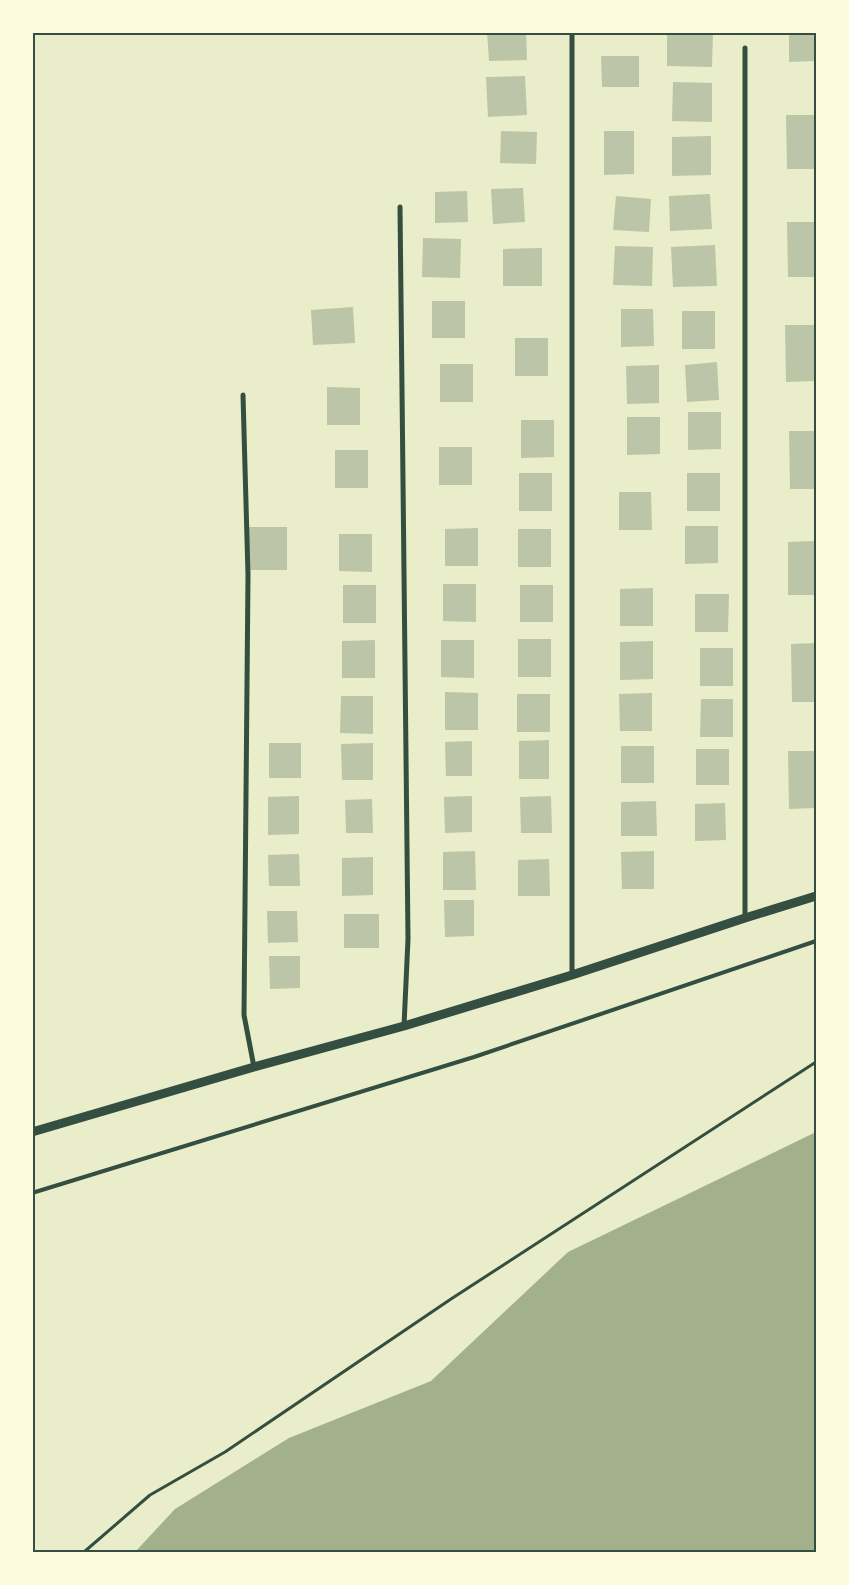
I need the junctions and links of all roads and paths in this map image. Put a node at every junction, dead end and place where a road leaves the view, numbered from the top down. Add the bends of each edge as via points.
1 (572, 32) edge
2 (744, 48) dead end
3 (400, 207) dead end
4 (243, 395) dead end
5 (816, 896) edge
6 (745, 918) junction
7 (816, 941) edge
8 (572, 976) junction
9 (404, 1026) junction
10 (816, 1062) edge
11 (254, 1067) junction
12 (32, 1132) edge
13 (32, 1193) edge
14 (84, 1552) edge

1 - 8 street
2 - 6 street
3 - 9 street via 408,939
4 - 11 street via 248,575 244,1014
5 - 6 street
6 - 8 street
7 - 13 lane via 474,1058
8 - 9 street
9 - 11 street
10 - 14 path via 451,1299 225,1452 150,1495
11 - 12 street

